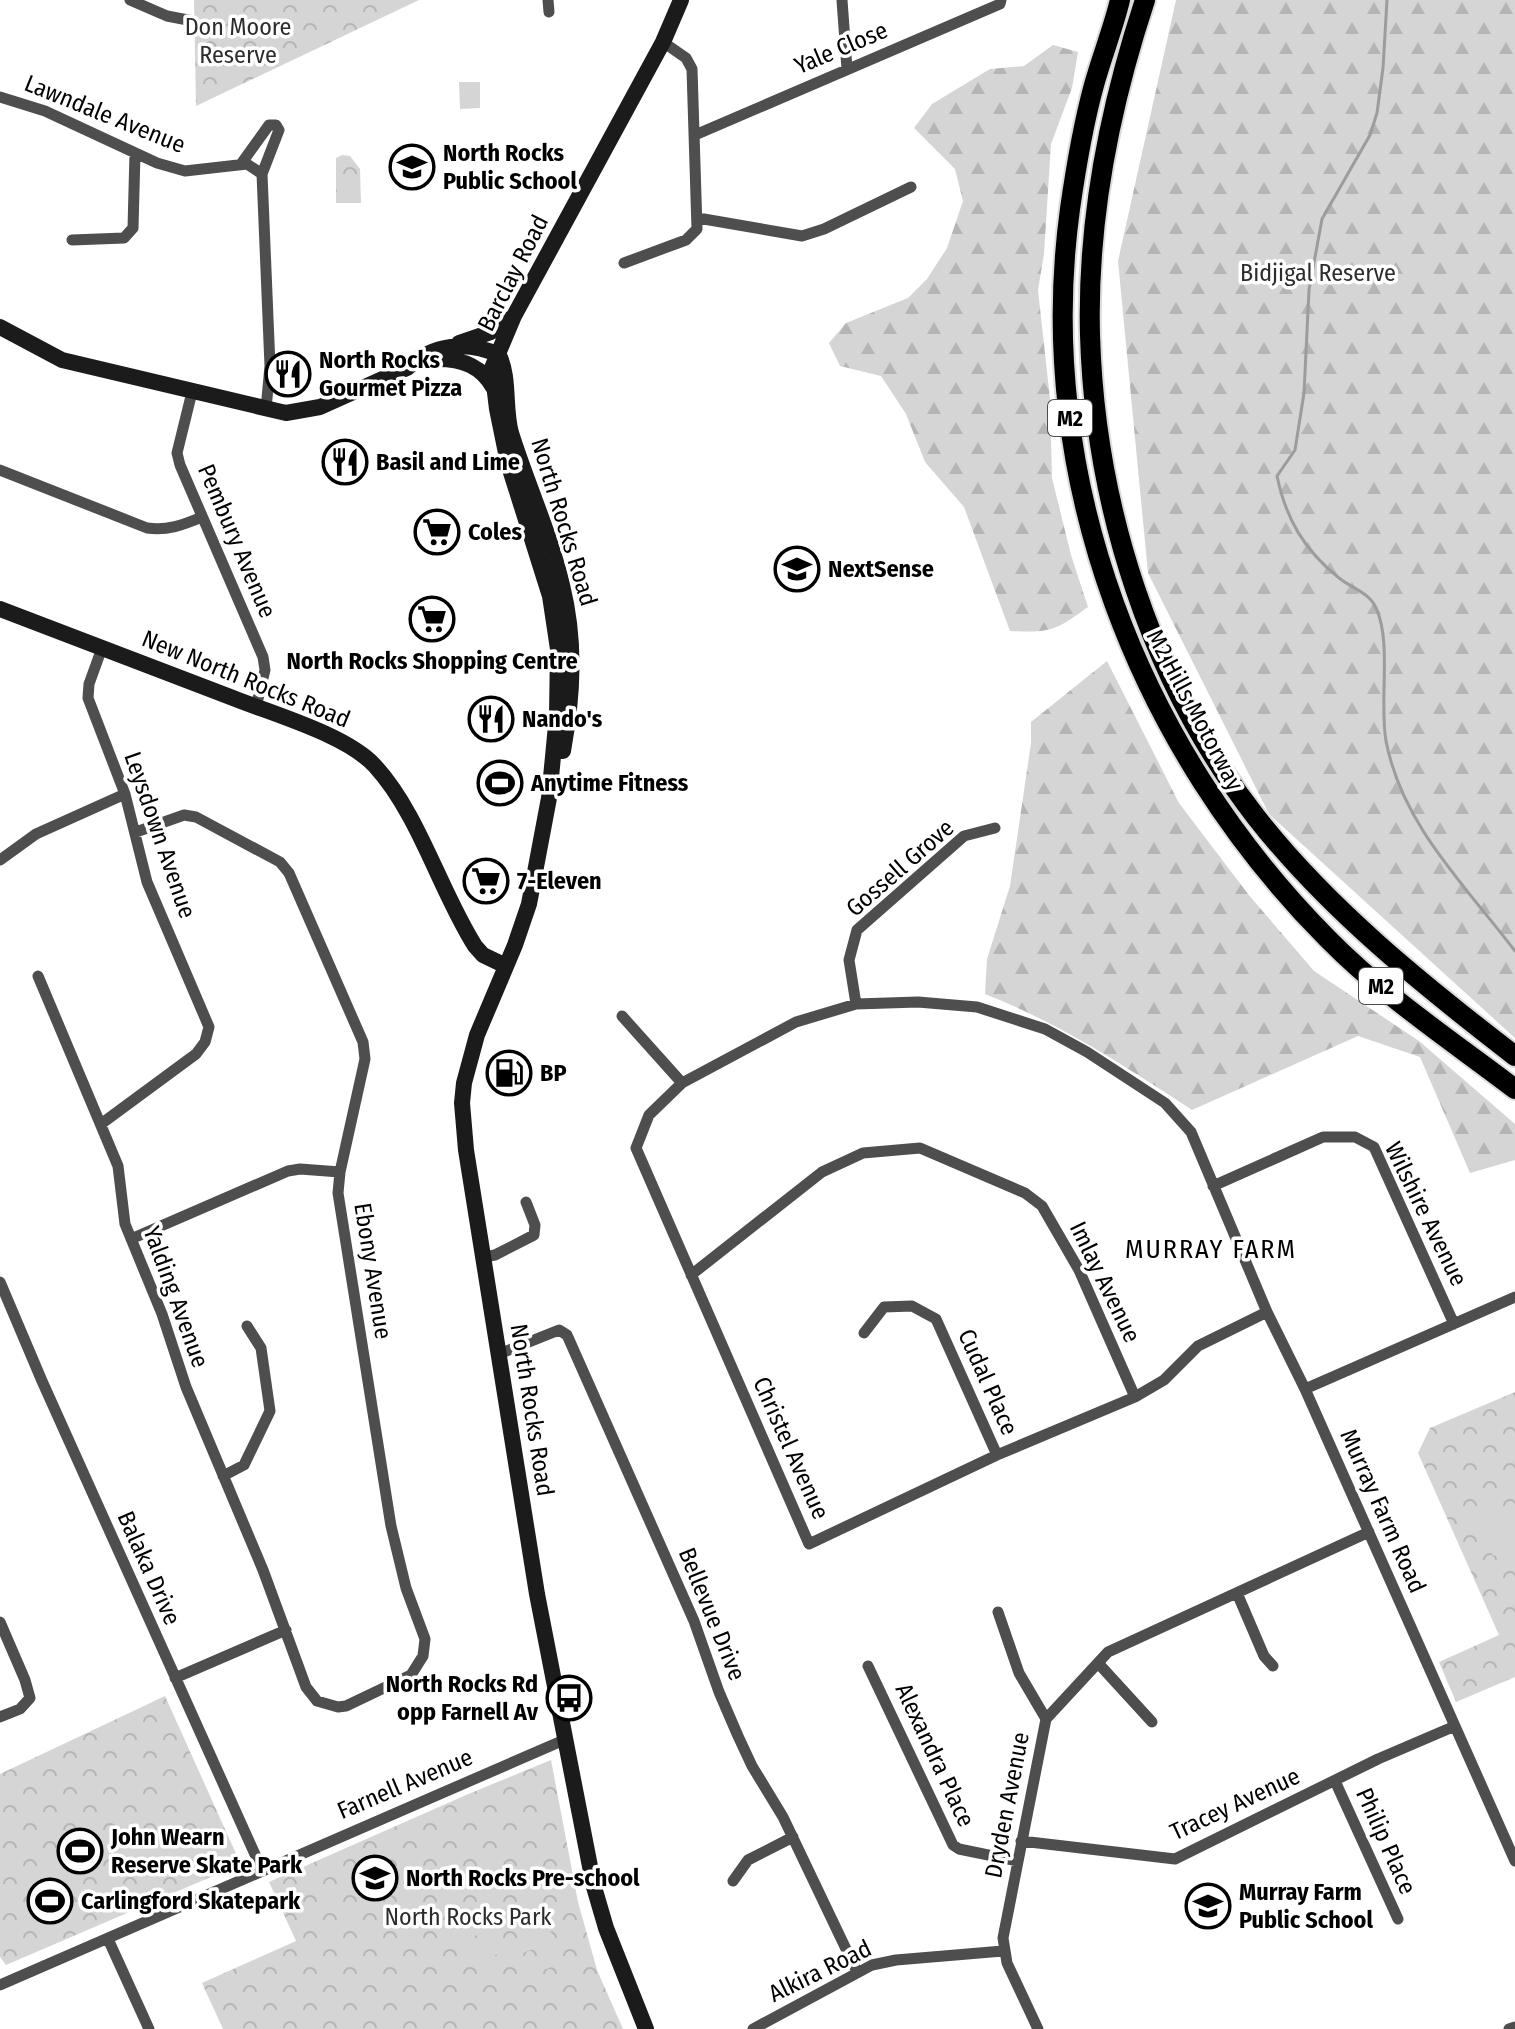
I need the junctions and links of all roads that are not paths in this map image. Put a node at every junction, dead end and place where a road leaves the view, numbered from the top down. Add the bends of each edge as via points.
1 (130, 0) edge
2 (681, 0) edge
3 (842, 0) edge
4 (1001, 0) edge
5 (1119, 4) edge
6 (1142, 7) edge
7 (193, 21) dead end
8 (663, 42) junction
9 (847, 69) junction
10 (0, 97) edge
11 (695, 135) junction
12 (135, 153) junction
13 (241, 164) junction
14 (262, 174) junction
15 (911, 187) dead end
16 (698, 218) junction
17 (72, 240) dead end
18 (624, 263) dead end
19 (514, 316) junction
20 (0, 327) edge
21 (454, 345) junction
22 (499, 355) junction
23 (438, 359) junction
24 (407, 368) junction
25 (494, 389) junction
26 (192, 392) junction
27 (266, 409) junction
28 (0, 470) edge
29 (202, 517) junction
30 (0, 609) edge
31 (102, 648) junction
32 (256, 707) junction
33 (125, 794) junction
34 (549, 798) junction
35 (995, 828) dead end
36 (136, 832) junction
37 (0, 860) edge
38 (506, 966) junction
39 (38, 976) dead end
40 (856, 1004) junction
41 (622, 1016) dead end
42 (1515, 1056) edge
43 (682, 1083) junction
44 (1515, 1089) edge
45 (101, 1124) junction
46 (340, 1172) junction
47 (1213, 1186) junction
48 (526, 1202) dead end
49 (131, 1239) junction
50 (484, 1257) junction
51 (691, 1275) junction
52 (0, 1282) edge
53 (1515, 1297) edge
54 (1267, 1312) junction
55 (1454, 1324) junction
56 (247, 1326) dead end
57 (864, 1333) dead end
58 (499, 1354) junction
59 (1305, 1389) junction
60 (1135, 1397) junction
61 (997, 1455) junction
62 (223, 1476) junction
63 (1369, 1532) junction
64 (1237, 1593) junction
65 (998, 1612) dead end
66 (0, 1622) edge
67 (286, 1630) junction
68 (1098, 1663) junction
69 (868, 1666) dead end
70 (1273, 1666) dead end
71 (175, 1678) junction
72 (0, 1717) edge
73 (1046, 1719) junction
74 (1152, 1722) dead end
75 (1455, 1726) junction
76 (564, 1740) junction
77 (1335, 1781) junction
78 (793, 1837) junction
79 (1511, 1840) edge
80 (1021, 1841) junction
81 (1018, 1861) junction
82 (1515, 1861) edge
83 (262, 1870) junction
84 (733, 1881) dead end
85 (1398, 1919) dead end
86 (108, 1939) junction
87 (1003, 1951) junction
88 (857, 1972) junction
89 (0, 1985) edge
90 (1515, 2027) edge
91 (149, 2029) edge
92 (646, 2029) edge
93 (753, 2029) edge
94 (1038, 2029) edge
95 (1509, 2029) edge

1 - 7 street
2 - 8 main road, Barclay Road
3 - 9 street
4 - 9 street, Yale Close
5 - 44 highway, M2 Hills Motorway / M2 via 1080,147 1065,267 1064,336 1073,443 1088,520 1115,612 1184,754 1262,867 1365,973
6 - 42 highway, M2 Hills Motorway / M2 via 1097,208 1091,280 1093,383 1102,453 1130,572 1154,639 1205,741 1283,851 1351,919
8 - 11 street via 692,69
8 - 19 main road, Barclay Road
9 - 11 street, Yale Close
10 - 12 street, Lawndale Avenue via 45,111
11 - 16 street
12 - 13 street, Lawndale Avenue via 185,171
12 - 17 street via 133,228 124,238
13 - 14 street
13 - 14 street via 269,125 276,125 279,130
14 - 27 street via 270,366
15 - 16 street via 802,236
16 - 18 street via 697,229 686,240
19 - 21 main road via 491,332
19 - 22 main road, Barclay Road
20 - 26 main road via 62,360
21 - 22 main road
21 - 24 main road via 418,358
22 - 23 main road
22 - 25 main road, North Rocks Road via 492,368
22 - 34 main road, North Rocks Road via 511,433 557,566 569,620 570,706 560,768
23 - 24 main road
23 - 25 main road via 468,363
24 - 27 main road via 309,411
25 - 34 main road, North Rocks Road via 508,463 545,576 557,633
26 - 27 main road
26 - 29 street, Pembury Avenue via 177,453
28 - 29 street via 147,528 174,528
29 - 32 street, Pembury Avenue via 263,657
30 - 31 main road, New North Rocks Road
31 - 32 main road, New North Rocks Road
31 - 33 street, Leysdown Avenue via 88,698
32 - 38 main road, New North Rocks Road via 349,745 375,765 408,816 470,939 483,955
33 - 36 street, Leysdown Avenue
33 - 37 street via 36,834
34 - 38 main road, North Rocks Road via 529,904
35 - 40 street, Gossell Grove via 964,836 857,930 849,960
36 - 45 street, Leysdown Avenue via 147,882 214,1034 196,1054
36 - 46 street, Ebony Avenue via 184,815 196,817 280,862 289,873 365,1051
38 - 50 main road, North Rocks Road via 474,1045 462,1103
39 - 45 street, Yalding Avenue
40 - 43 street, Christel Avenue via 796,1022
40 - 47 street, Christel Avenue via 977,1007 1045,1029 1165,1103 1191,1132
41 - 43 street
43 - 51 street, Christel Avenue via 649,1115 636,1148
45 - 49 street, Yalding Avenue via 120,1175
46 - 49 street via 288,1171
46 - 67 street, Ebony Avenue via 338,1193 391,1526 425,1639 423,1656 405,1678 346,1706 331,1707 317,1701 306,1687
47 - 54 street, Murray Farm Road
47 - 55 street, Wilshire Avenue via 1323,1137 1355,1137 1374,1147
48 - 50 street via 534,1235
49 - 62 street, Yalding Avenue
50 - 58 main road, North Rocks Road
51 - 60 street, Imlay Avenue via 822,1172 863,1153 920,1148 1025,1193 1042,1206 1079,1270
51 - 61 street, Christel Avenue via 809,1544
52 - 71 street, Balaka Drive
53 - 55 street
54 - 59 street, Murray Farm Road
54 - 60 street, Christel Avenue via 1198,1346 1164,1380
55 - 59 street
56 - 62 street via 261,1348 270,1411 244,1465
57 - 61 street, Cudal Place via 884,1307 912,1306 936,1319
58 - 76 main road, North Rocks Road
58 - 78 street, Bellevue Drive via 559,1330 567,1335 694,1621 738,1736
59 - 63 street, Murray Farm Road
60 - 61 street, Christel Avenue
62 - 67 street, Yalding Avenue
63 - 64 street, Dryden Avenue
63 - 75 street, Murray Farm Road
64 - 68 street, Dryden Avenue via 1108,1652
64 - 70 street
65 - 73 street via 1019,1673
66 - 72 street via 30,1698
67 - 71 street
68 - 73 street, Dryden Avenue
68 - 74 street
69 - 81 street, Alexandra Place via 953,1845
71 - 83 street, Balaka Drive
73 - 80 street, Dryden Avenue
75 - 77 street, Tracey Avenue
75 - 79 street, Murray Farm Road
76 - 83 street, Farnell Avenue
76 - 92 main road, North Rocks Road via 599,1908
77 - 80 street, Tracey Avenue via 1175,1859
77 - 85 street, Philip Place
78 - 84 street via 748,1860
78 - 88 street, Bellevue Drive
79 - 82 street, Murray Farm Road
80 - 81 street, Dryden Avenue
81 - 87 street, Dryden Avenue
83 - 86 street, Farnell Avenue
86 - 89 street, Farnell Avenue
86 - 91 street
87 - 88 street, Alkira Road via 896,1960
87 - 94 street
88 - 93 street, Alkira Road
90 - 95 street

